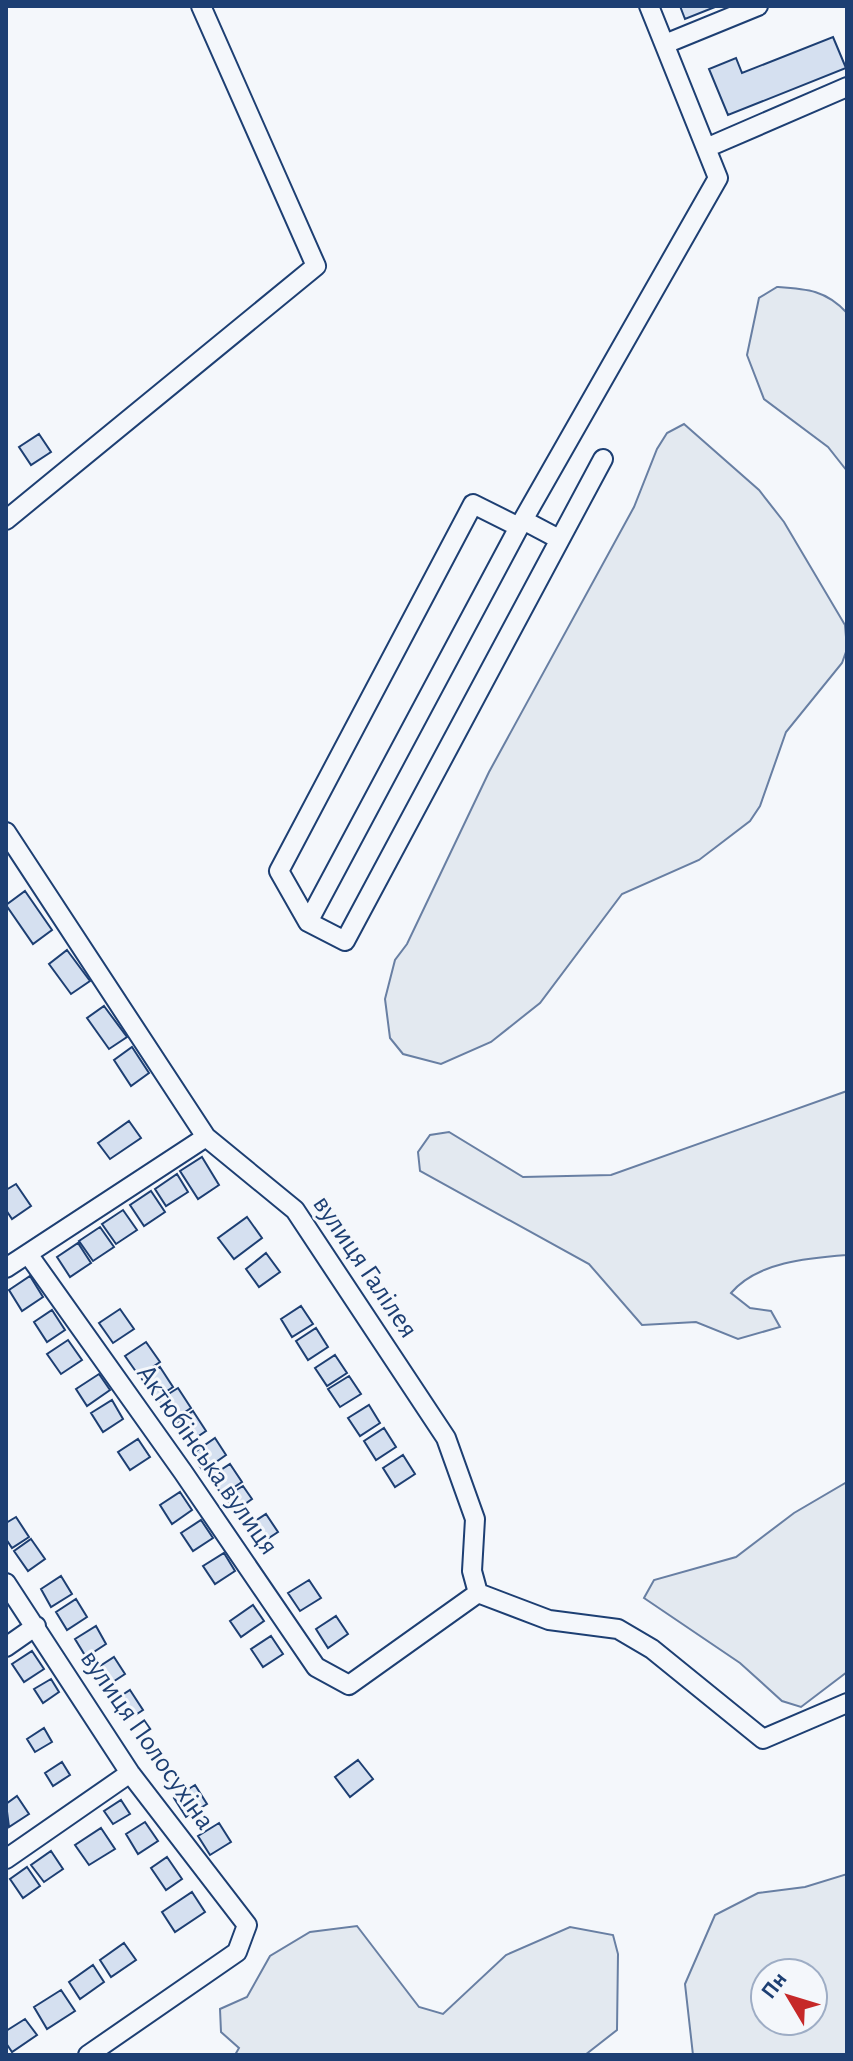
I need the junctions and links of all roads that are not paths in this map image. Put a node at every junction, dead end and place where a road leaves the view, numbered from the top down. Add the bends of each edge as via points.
1 (201, 6) edge
2 (649, 6) edge
3 (758, 6) edge
4 (665, 44) junction
5 (847, 87) edge
6 (706, 148) junction
7 (603, 459) dead end
8 (6, 520) edge
9 (521, 524) junction
10 (557, 538) junction
11 (6, 832) edge
12 (308, 922) junction
13 (206, 1137) junction
14 (28, 1254) junction
15 (7, 1264) edge
16 (6, 1583) edge
17 (478, 1593) junction
18 (36, 1626) junction
19 (6, 1647) edge
20 (847, 1703) edge
21 (130, 1773) junction
22 (6, 1859) edge
23 (88, 2055) edge

1 - 8 street via 316,266
2 - 4 street
3 - 4 street
4 - 6 street
5 - 6 street
6 - 9 street via 718,178
7 - 10 street
9 - 10 street
9 - 12 street
9 - 12 street via 473,504 465,518 279,871
10 - 12 street via 345,941
11 - 13 street, вулиця Галілея
13 - 14 street
13 - 17 street, вулиця Галілея via 295,1210 446,1438 475,1519 472,1571
14 - 15 street
14 - 17 street, Актюбінська вулиця via 316,1667 349,1685
16 - 18 street, вулиця Полосухіна
17 - 20 street via 549,1620 618,1629 652,1649 763,1739
18 - 19 street
18 - 21 street, вулиця Полосухіна
21 - 22 street
21 - 23 street, вулиця Полосухіна via 247,1925 237,1952

